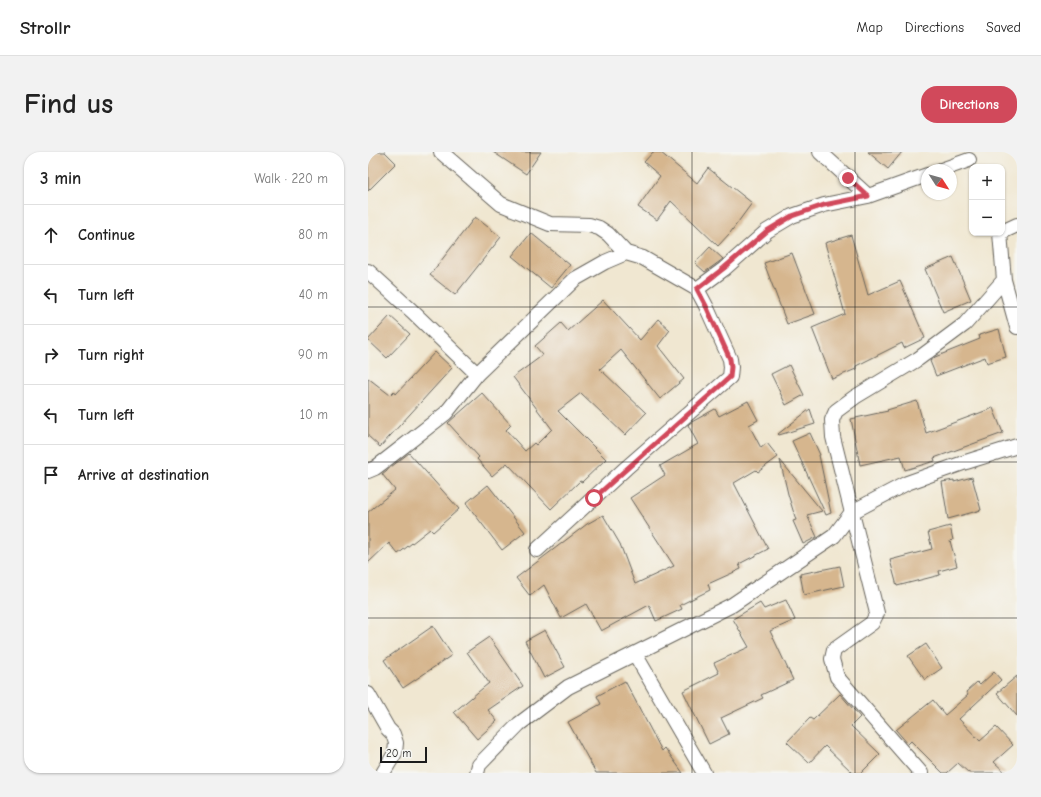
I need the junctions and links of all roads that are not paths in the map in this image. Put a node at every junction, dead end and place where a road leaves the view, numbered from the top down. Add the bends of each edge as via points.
1 (441, 152) edge
2 (820, 152) edge
3 (969, 160) edge
4 (957, 164) edge
5 (921, 177) edge
6 (868, 196) junction
7 (1017, 226) edge
8 (1005, 230) edge
9 (1001, 236) edge
10 (626, 253) junction
11 (368, 272) edge
12 (1004, 280) junction
13 (697, 289) junction
14 (1017, 327) edge
15 (477, 374) junction
16 (1017, 446) edge
17 (368, 471) edge
18 (852, 512) junction
19 (537, 550) dead end
20 (635, 654) junction
21 (368, 694) edge
22 (383, 773) edge
23 (477, 773) edge
24 (704, 773) edge
25 (921, 773) edge

1 - 10 street via 501,204 550,224 589,225 599,228
2 - 6 street
3 - 4 street
5 - 6 street
6 - 13 street via 824,205 792,216 767,231
7 - 8 street
9 - 12 street
10 - 13 street via 643,258
10 - 15 street via 576,279
11 - 15 street
12 - 14 street
12 - 18 street via 965,324 918,359 836,411 832,420 833,436
13 - 19 street via 730,359 730,377
15 - 17 street via 446,413
16 - 18 street via 907,483
18 - 20 street via 834,536 732,605
18 - 25 street via 877,613 872,623 834,650 832,659 837,677
20 - 23 street via 568,687 519,724 479,765
20 - 24 street
21 - 22 street via 396,743 395,753

